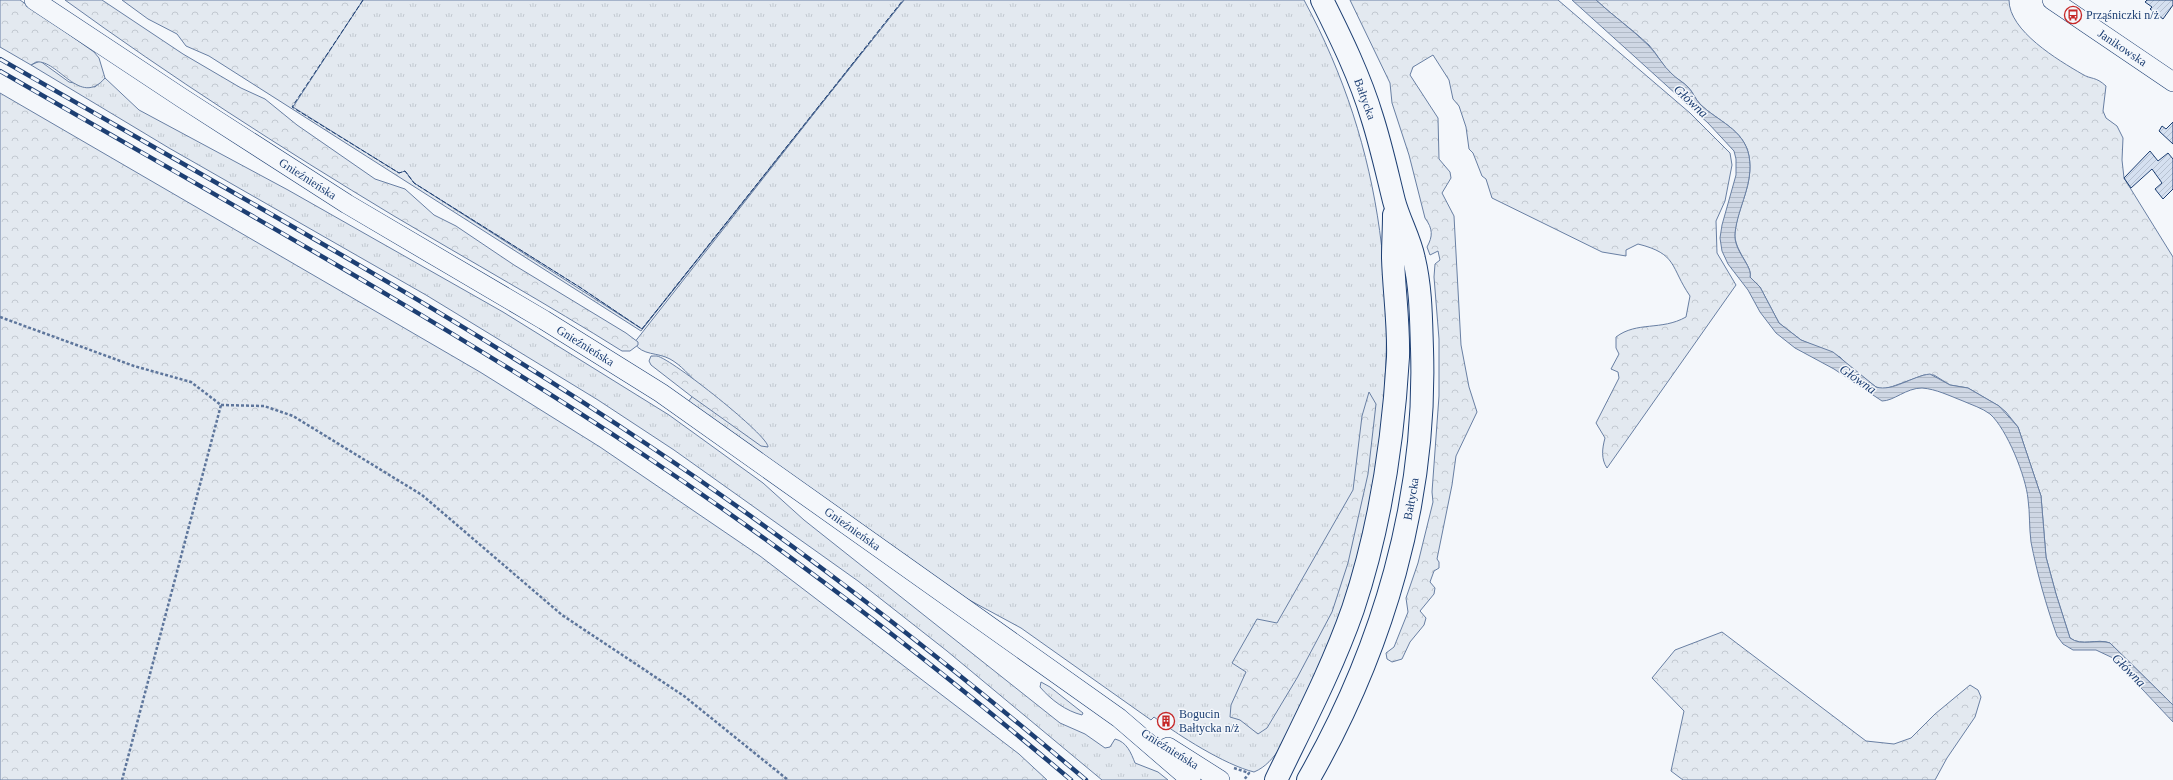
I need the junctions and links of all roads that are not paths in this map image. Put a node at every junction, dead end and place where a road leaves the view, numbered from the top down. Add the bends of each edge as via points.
1 (34, 0) edge
2 (1322, 0) edge
3 (2052, 0) edge
4 (2173, 82) edge
5 (1394, 202) junction
6 (1119, 718) junction
7 (1318, 770) edge
8 (1191, 780) edge
9 (1220, 780) edge
10 (1276, 780) edge
11 (1308, 780) edge

1 - 6 street, Gnieźnieńska via 347,204 544,320 661,393
2 - 5 main road, Bałtycka via 1372,117
3 - 4 street, Janikowska
5 - 7 main road, Bałtycka via 1414,258 1420,298 1423,379 1417,460 1406,530 1387,600 1362,668
5 - 10 main road, Bałtycka via 1393,258 1398,355 1394,409 1380,508 1367,563 1338,649
6 - 8 street, Gnieźnieńska
6 - 9 street, Gnieźnieńska
7 - 11 main road, Bałtycka

